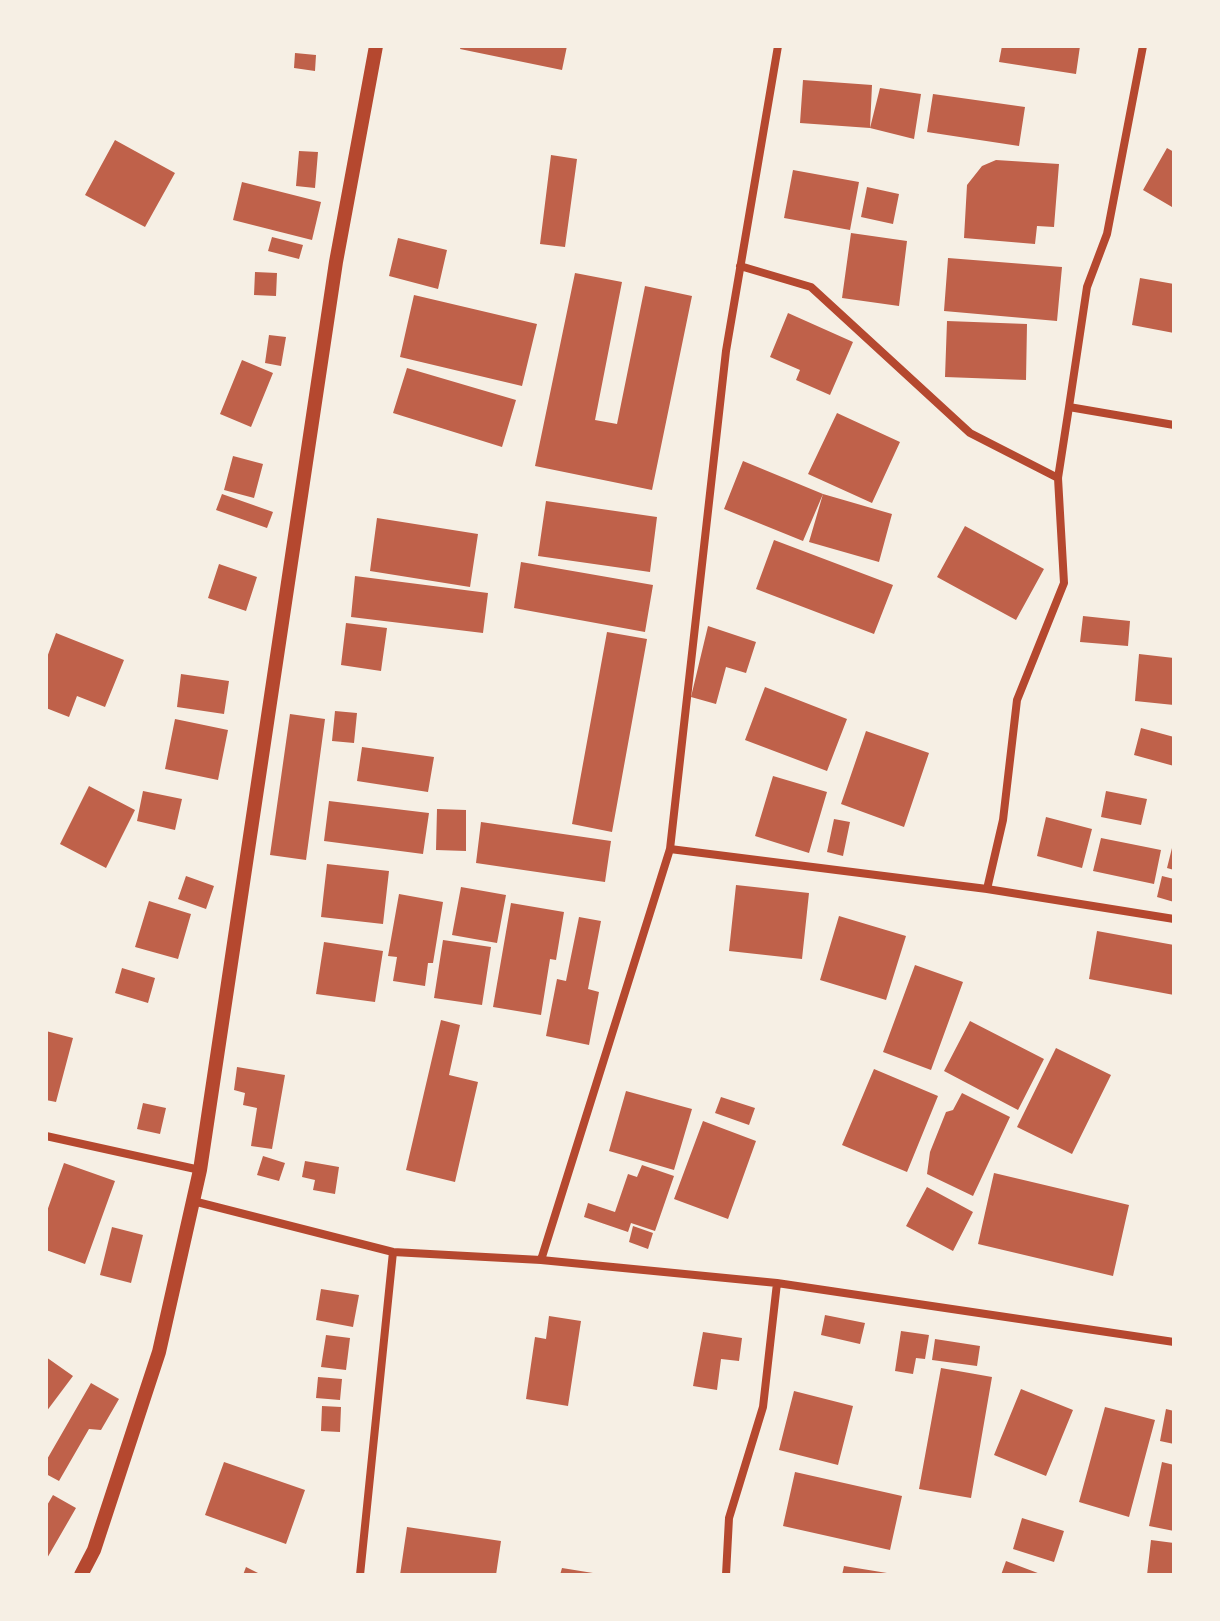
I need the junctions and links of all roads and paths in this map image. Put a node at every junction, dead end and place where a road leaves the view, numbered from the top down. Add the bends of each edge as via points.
1 (376, 46) edge
2 (778, 46) edge
3 (1143, 46) edge
4 (740, 266) junction
5 (1069, 407) junction
6 (1174, 425) edge
7 (1058, 478) junction
8 (670, 849) junction
9 (987, 889) junction
10 (1174, 919) edge
11 (46, 1136) edge
12 (200, 1170) junction
13 (193, 1201) junction
14 (393, 1252) junction
15 (541, 1260) junction
16 (777, 1283) junction
17 (1174, 1342) edge
18 (81, 1575) edge
19 (360, 1575) edge
20 (726, 1575) edge

1 - 12 street via 336,262
2 - 4 street
3 - 5 street via 1107,234 1087,287
4 - 7 street via 811,287 970,433
4 - 8 street
5 - 6 street
5 - 7 street
7 - 9 street via 1064,583 1017,700 1003,820
8 - 9 street
8 - 15 street
9 - 10 street
11 - 12 street
12 - 13 street
13 - 14 street
13 - 18 street via 159,1352 94,1550
14 - 15 street
14 - 19 street
15 - 16 street
16 - 17 street
16 - 20 street via 763,1407 729,1518

